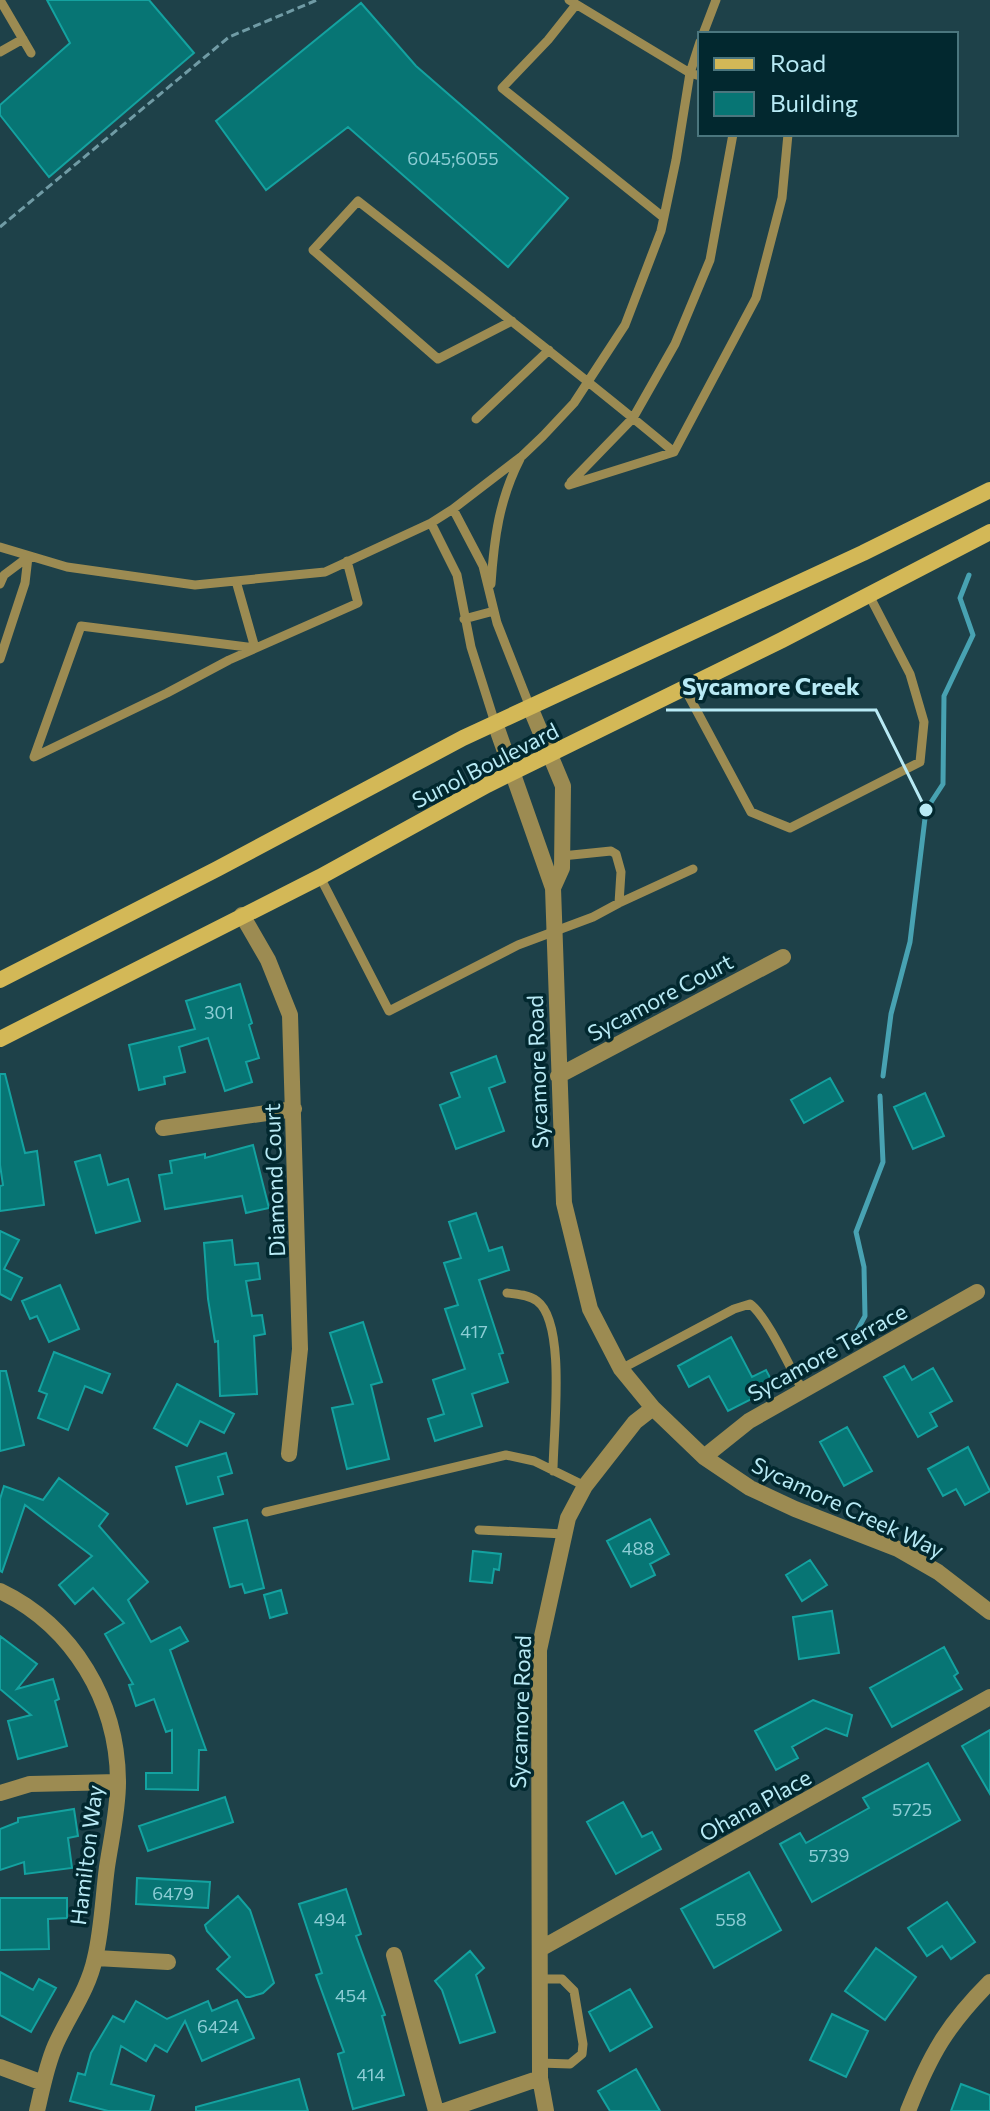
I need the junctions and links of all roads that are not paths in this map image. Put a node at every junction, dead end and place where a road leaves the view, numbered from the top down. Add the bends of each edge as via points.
1 (0, 0) edge
2 (716, 0) edge
3 (572, 3) edge
4 (704, 32) edge
5 (23, 39) junction
6 (0, 52) edge
7 (31, 53) dead end
8 (695, 74) edge
9 (733, 136) edge
10 (788, 136) edge
11 (663, 217) junction
12 (512, 321) junction
13 (549, 350) junction
14 (588, 381) junction
15 (633, 418) junction
16 (476, 419) dead end
17 (674, 452) junction
18 (522, 456) junction
19 (990, 490) edge
20 (453, 509) junction
21 (431, 523) junction
22 (990, 532) edge
23 (0, 547) edge
24 (28, 557) junction
25 (347, 561) junction
26 (236, 581) junction
27 (0, 584) edge
28 (490, 593) junction
29 (869, 595) junction
30 (494, 611) junction
31 (464, 619) junction
32 (255, 648) junction
33 (0, 659) edge
34 (685, 689) junction
35 (530, 707) junction
36 (495, 723) junction
37 (549, 756) junction
38 (511, 774) junction
39 (562, 856) junction
40 (693, 869) dead end
41 (320, 877) junction
42 (553, 888) junction
43 (619, 903) junction
44 (242, 915) junction
45 (555, 929) junction
46 (783, 957) dead end
47 (0, 980) edge
48 (0, 1039) edge
49 (558, 1076) junction
50 (294, 1109) junction
51 (163, 1128) dead end
52 (977, 1292) dead end
53 (507, 1293) dead end
54 (621, 1369) junction
55 (803, 1391) junction
56 (653, 1408) junction
57 (289, 1454) dead end
58 (704, 1457) junction
59 (553, 1471) junction
60 (585, 1486) junction
61 (266, 1512) dead end
62 (479, 1530) dead end
63 (564, 1534) junction
64 (0, 1591) edge
65 (990, 1612) edge
66 (990, 1697) edge
67 (118, 1782) junction
68 (0, 1793) edge
69 (540, 1949) junction
70 (394, 1955) dead end
71 (96, 1958) junction
72 (168, 1962) dead end
73 (540, 1979) junction
74 (990, 1982) edge
75 (0, 2067) edge
76 (540, 2071) junction
77 (43, 2083) junction
78 (37, 2111) edge
79 (436, 2111) edge
80 (444, 2111) edge
81 (546, 2111) edge
82 (908, 2111) edge

1 - 5 lane
2 - 4 lane
3 - 8 lane
3 - 11 lane via 548,40 502,88
5 - 6 lane
5 - 7 lane
8 - 11 lane
9 - 15 lane via 710,260 675,344
10 - 17 lane via 782,198 756,298
11 - 14 lane via 625,325
12 - 12 lane via 438,359 313,250 358,201
12 - 13 lane
13 - 14 lane
13 - 16 lane
14 - 15 lane
14 - 18 lane via 574,403
15 - 17 lane
15 - 17 lane via 569,485
18 - 20 lane
18 - 28 lane via 496,526
19 - 35 main road, Sunol Boulevard
20 - 21 lane
20 - 28 lane via 483,566
21 - 25 lane
21 - 31 lane via 457,575
22 - 29 main road, Sunol Boulevard
23 - 24 lane
24 - 26 lane via 195,585
24 - 27 lane
24 - 33 lane
25 - 26 lane via 325,572
25 - 32 lane via 358,603
26 - 32 lane
28 - 30 lane
29 - 34 main road, Sunol Boulevard
29 - 34 lane via 910,674 924,722 920,762 790,828 751,812
30 - 31 lane
30 - 35 lane
31 - 36 lane
32 - 32 lane via 81,626 34,757 167,693
34 - 37 main road, Sunol Boulevard
35 - 36 main road, Sunol Boulevard
35 - 37 street, Sycamore Road
36 - 38 street, Sycamore Road
36 - 47 main road, Sunol Boulevard
37 - 38 main road, Sunol Boulevard
37 - 39 street, Sycamore Road via 563,786
38 - 41 main road, Sunol Boulevard
38 - 42 street, Sycamore Road
39 - 42 street, Sycamore Road
39 - 43 lane via 616,854
40 - 43 lane
41 - 44 main road, Sunol Boulevard
41 - 45 lane via 389,1011
42 - 45 street, Sycamore Road
43 - 45 lane
44 - 48 main road, Sunol Boulevard
44 - 50 street, Diamond Court via 290,1015
45 - 49 street, Sycamore Road
46 - 49 street, Sycamore Court
49 - 54 street, Sycamore Road via 564,1203 590,1309
50 - 51 street
50 - 57 street, Diamond Court via 300,1349
52 - 55 street, Sycamore Terrace
53 - 59 lane via 538,1301 553,1327
54 - 55 lane via 750,1304
54 - 56 street, Sycamore Road
55 - 58 street, Sycamore Terrace via 749,1421
56 - 58 street, Sycamore Creek Way
56 - 60 street, Sycamore Road via 635,1422
58 - 65 street, Sycamore Creek Way via 761,1493 898,1549
59 - 60 lane
59 - 61 lane via 506,1455
60 - 63 street, Sycamore Road
62 - 63 lane
63 - 69 street, Sycamore Road via 539,1650
64 - 67 street, Hamilton Way via 23,1602 78,1655 109,1718
66 - 69 street, Ohana Place
67 - 68 street via 30,1784
67 - 71 street, Hamilton Way
69 - 73 street, Sycamore Road
70 - 79 street
71 - 72 street
71 - 77 street, Hamilton Way
73 - 76 street, Sycamore Road
73 - 76 lane via 562,1979 574,1991 583,2044 582,2054 570,2064
74 - 82 street via 934,2050
75 - 77 street
76 - 80 street
76 - 81 street, Sycamore Road
77 - 78 street, Hamilton Way

